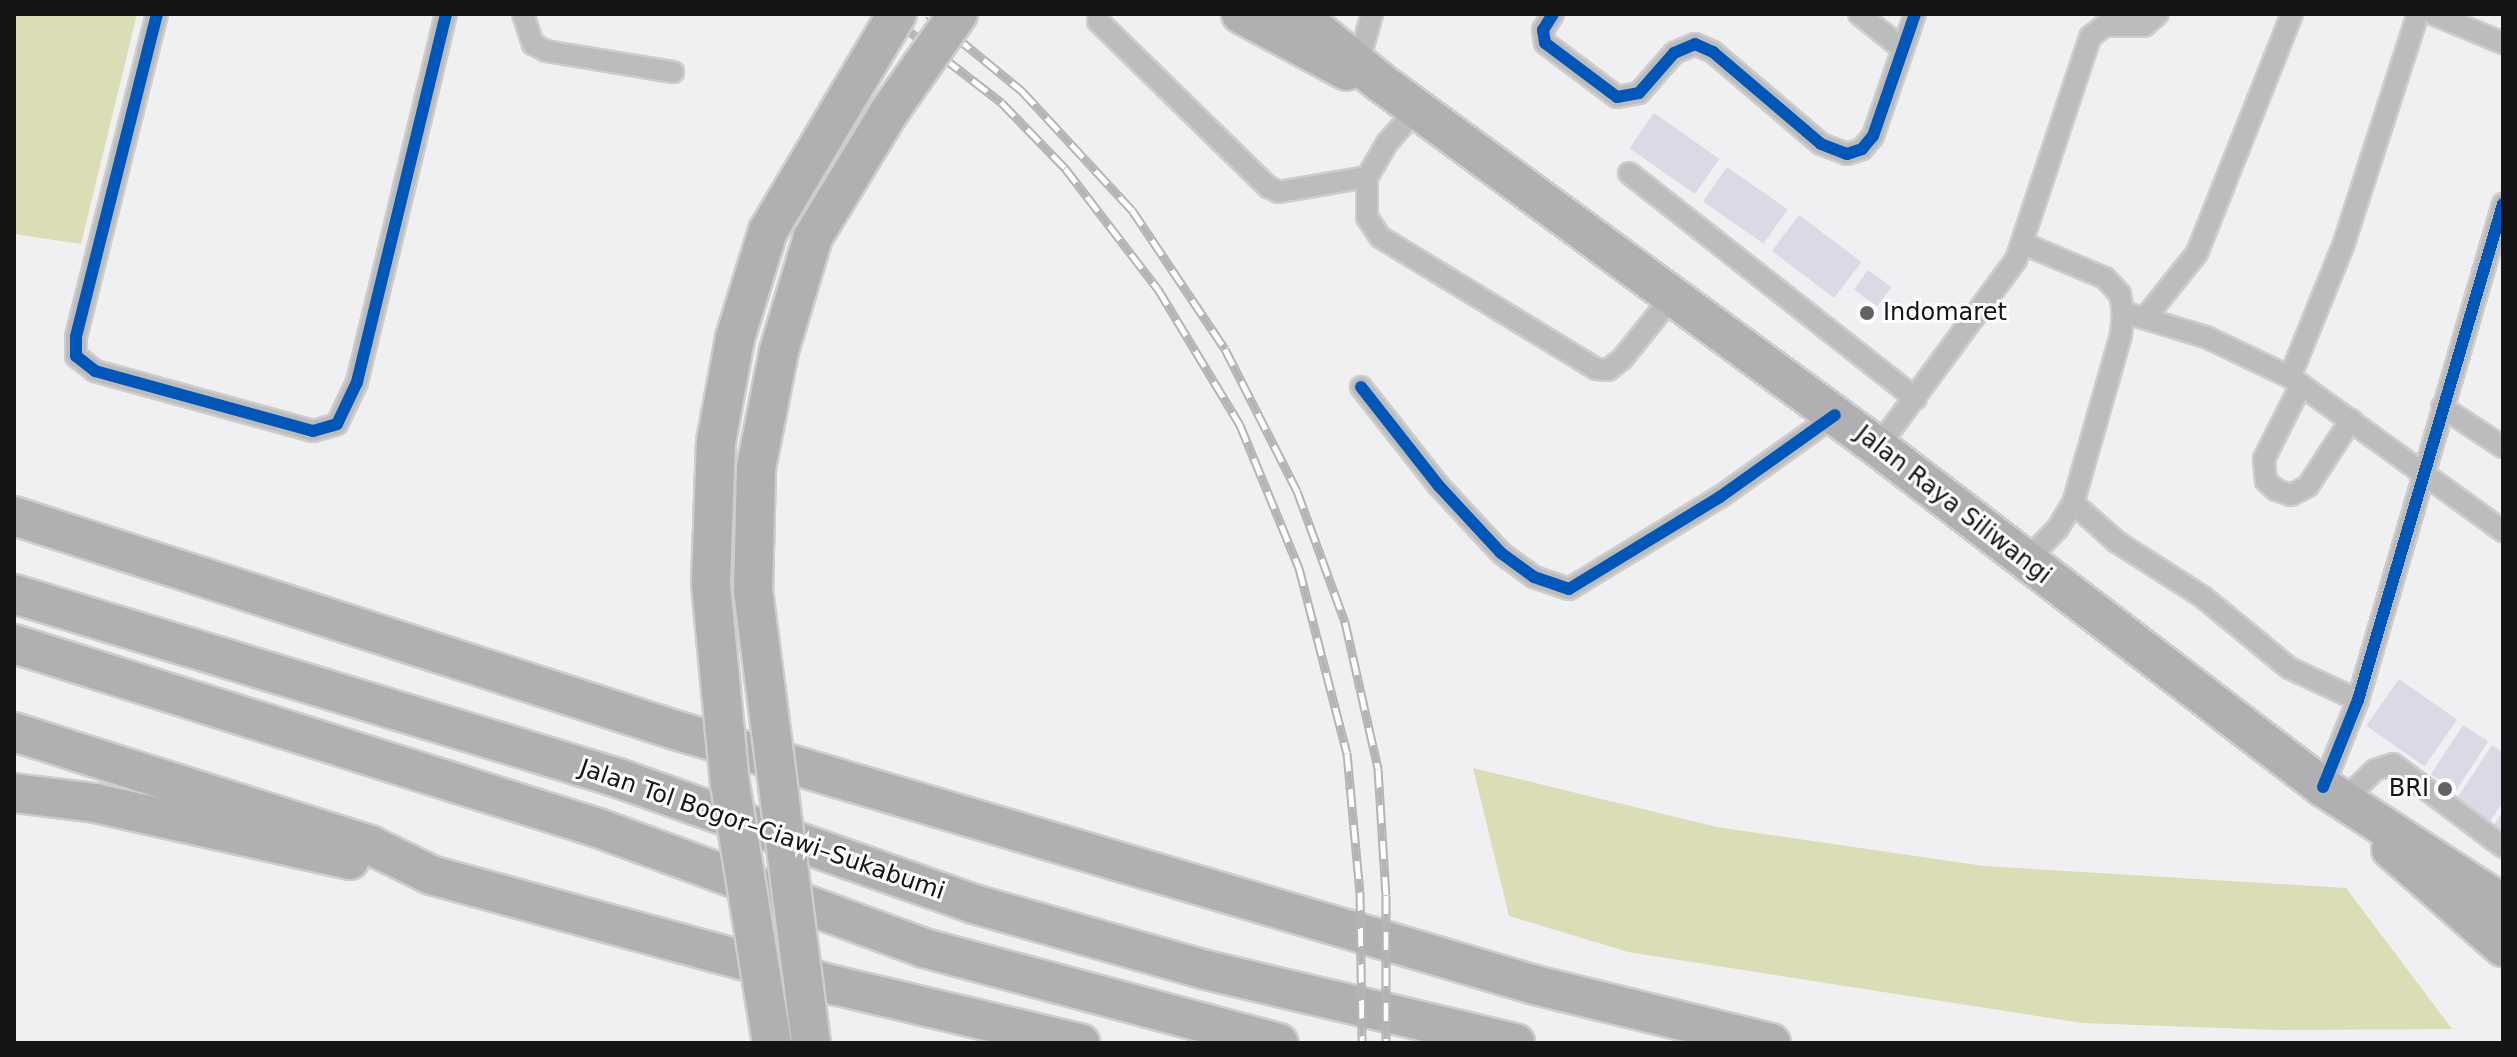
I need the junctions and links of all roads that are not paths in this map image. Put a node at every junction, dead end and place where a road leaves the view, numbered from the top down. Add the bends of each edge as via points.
1 (157, 14) edge
2 (446, 14) edge
3 (523, 14) edge
4 (897, 14) edge
5 (958, 14) edge
6 (1241, 14) edge
7 (1297, 14) edge
8 (1372, 14) edge
9 (1553, 14) edge
10 (1859, 14) edge
11 (1915, 14) edge
12 (2158, 14) edge
13 (2292, 14) edge
14 (2418, 14) edge
15 (2433, 14) edge
16 (1098, 21) dead end
17 (2503, 43) edge
18 (1903, 49) junction
19 (673, 72) dead end
20 (1365, 72) junction
21 (1417, 109) junction
22 (1629, 173) dead end
23 (1367, 177) junction
24 (2503, 204) edge
25 (2024, 244) junction
26 (1673, 296) junction
27 (2123, 312) junction
28 (2145, 318) junction
29 (2295, 381) junction
30 (1361, 387) dead end
31 (1916, 399) junction
32 (2442, 407) junction
33 (1835, 415) junction
34 (2351, 420) junction
35 (1878, 447) junction
36 (2503, 447) edge
37 (2423, 476) junction
38 (2073, 503) junction
39 (14, 516) edge
40 (2503, 531) edge
41 (2026, 561) junction
42 (14, 594) edge
43 (14, 644) edge
44 (2358, 700) junction
45 (14, 732) edge
46 (14, 793) edge
47 (2345, 802) junction
48 (2503, 847) edge
49 (431, 875) junction
50 (2503, 904) edge
51 (2503, 947) edge
52 (772, 1043) edge
53 (811, 1043) edge
54 (1080, 1043) edge
55 (1279, 1043) edge
56 (1516, 1043) edge
57 (1771, 1043) edge

1 - 2 street via 76,337 76,356 95,371 313,431 337,424 357,382
3 - 19 street via 533,44 546,51
4 - 52 highway, bridge via 768,231 735,338 716,442 712,598 730,785
5 - 53 highway, bridge via 889,112 813,237 779,351 756,468 753,593
6 - 20 highway, Jalan Raya Siliwangi
7 - 20 highway, Jalan Raya Siliwangi
8 - 20 street
9 - 18 street via 1543,30 1545,43 1617,97 1639,93 1674,53 1695,44 1713,52 1809,135 1839,153 1854,153 1873,136
10 - 18 street
11 - 18 street
12 - 25 street via 2144,26 2104,26 2090,37
13 - 28 street via 2202,243 2186,272
14 - 29 street
15 - 17 street
16 - 23 street via 1268,187 1279,192
20 - 21 highway, Jalan Raya Siliwangi
21 - 23 street via 1387,143
21 - 26 highway, Jalan Raya Siliwangi
22 - 31 street
23 - 26 street via 1367,217 1380,237 1586,366 1608,370 1622,359
24 - 32 street
25 - 27 street via 2105,278 2120,294
25 - 31 street via 2007,277
26 - 33 highway, Jalan Raya Siliwangi
27 - 28 street
27 - 38 street
28 - 29 street via 2232,347
29 - 34 street
29 - 34 street via 2264,459 2266,481 2276,490 2291,495 2308,486
30 - 33 street via 1439,486 1501,553 1534,577 1569,589 1720,497
31 - 35 street
32 - 36 street
32 - 37 street
33 - 35 highway, Jalan Raya Siliwangi
34 - 37 street
35 - 41 highway, Jalan Raya Siliwangi
37 - 40 street
37 - 44 street
38 - 41 street via 2058,528
38 - 44 street via 2117,542 2203,597 2289,668
39 - 57 highway via 690,734 1535,985
41 - 47 highway, Jalan Raya Siliwangi
42 - 56 highway, Jalan Tol Bogor–Ciawi–Sukabumi via 618,778 974,904 1206,970
43 - 55 highway via 598,828 924,948
44 - 47 street
45 - 49 highway via 370,845
46 - 49 highway via 95,803
47 - 48 street via 2375,770 2393,764
47 - 50 highway, Jalan Raya Siliwangi
47 - 51 highway, Jalan Raya Siliwangi via 2400,858
49 - 54 highway via 838,986

